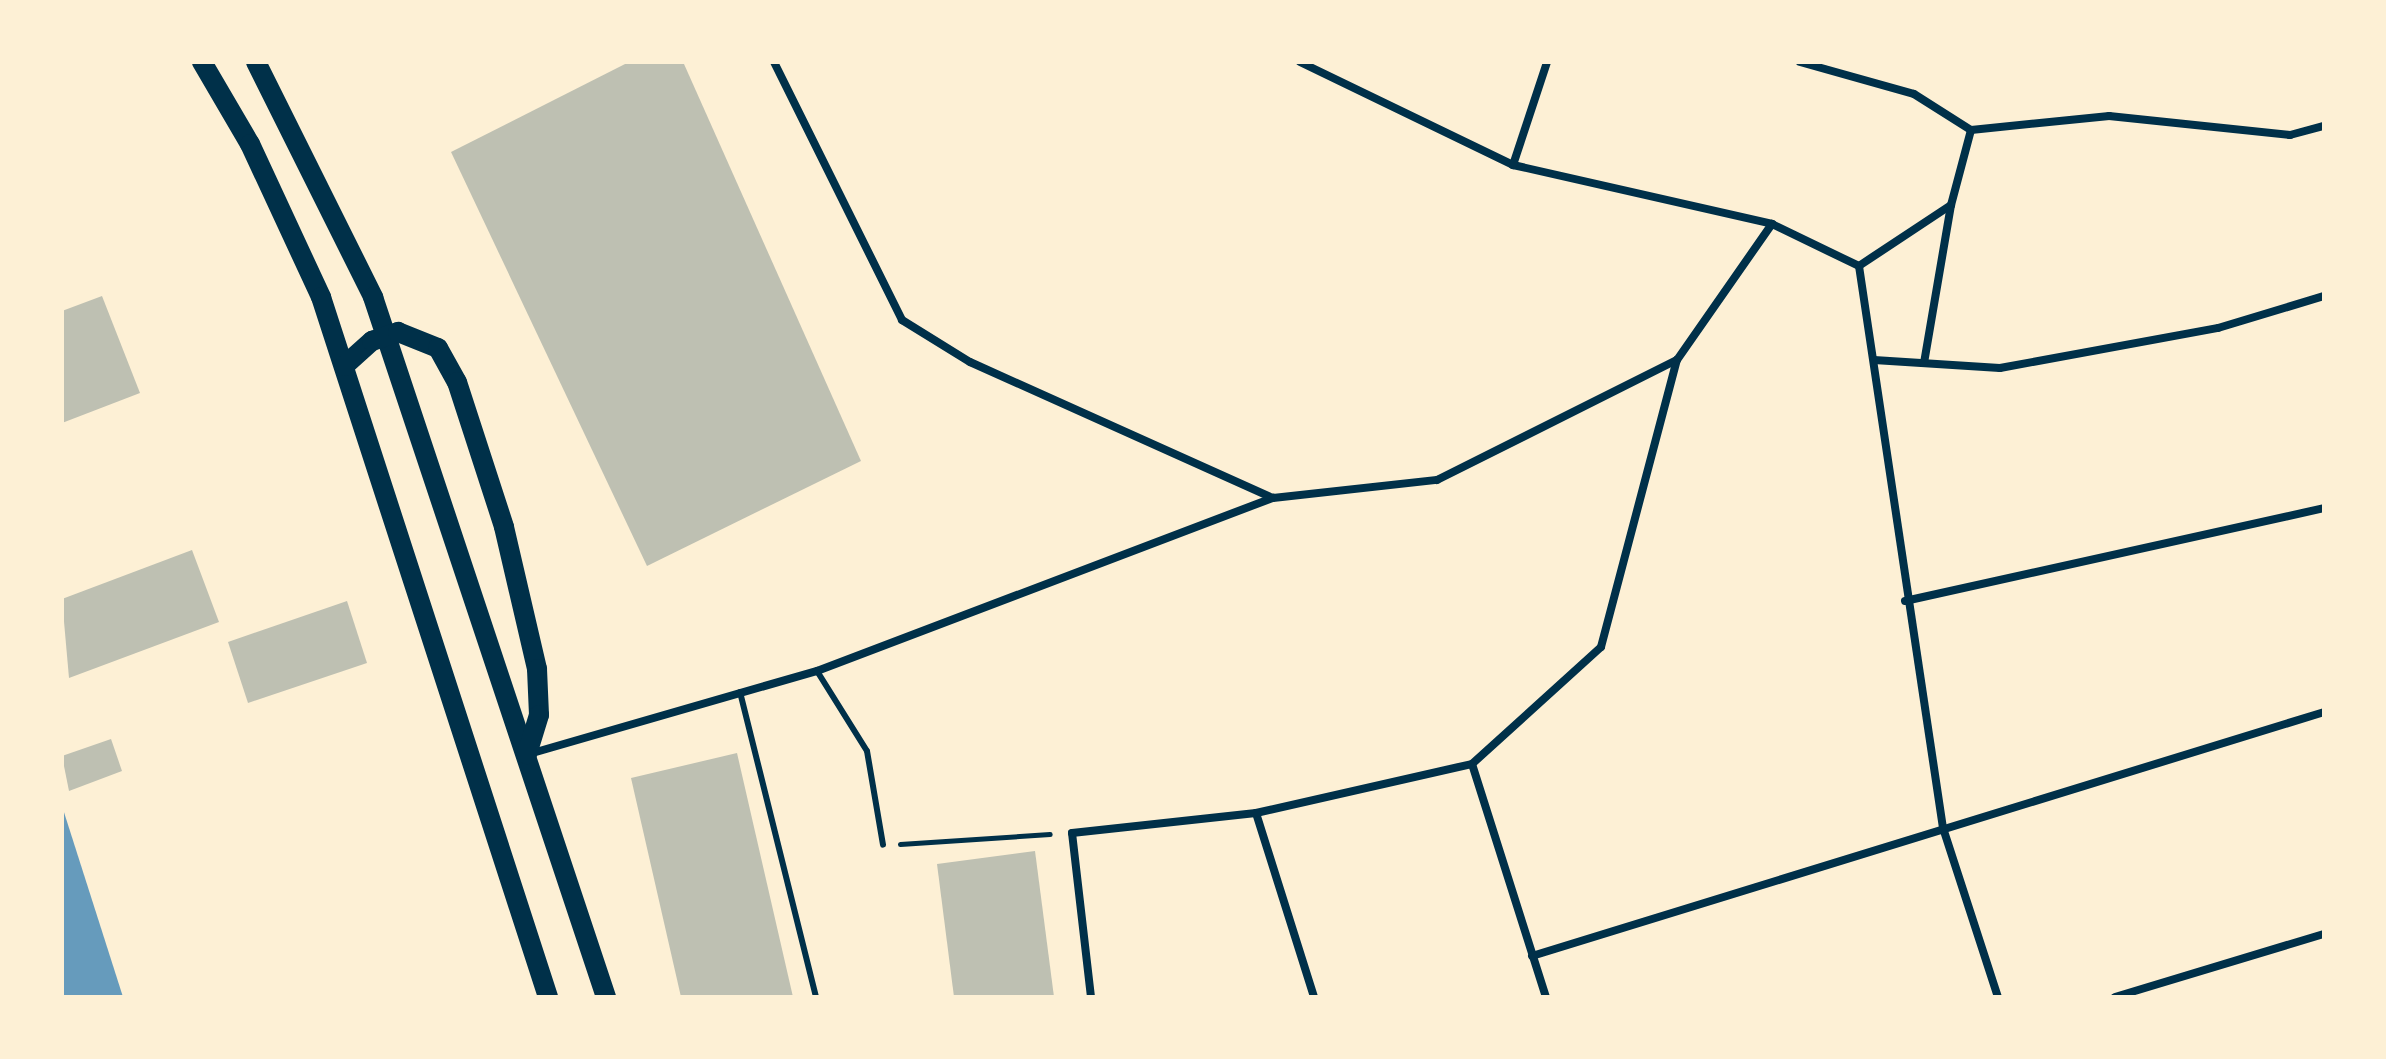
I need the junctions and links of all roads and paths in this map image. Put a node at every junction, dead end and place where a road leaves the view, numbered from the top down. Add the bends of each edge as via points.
1 (202, 62) edge
2 (256, 62) edge
3 (774, 62) edge
4 (1300, 62) edge
5 (1547, 62) edge
6 (1800, 62) edge
7 (2324, 126) edge
8 (1971, 130) junction
9 (1513, 165) junction
10 (1951, 205) junction
11 (1772, 224) junction
12 (1859, 266) junction
13 (2324, 296) edge
14 (385, 333) junction
15 (1677, 360) junction
16 (1874, 360) junction
17 (1924, 363) junction
18 (344, 366) junction
19 (1273, 498) junction
20 (2324, 508) edge
21 (1905, 601) junction
22 (817, 671) junction
23 (740, 692) junction
24 (2324, 712) edge
25 (527, 754) junction
26 (1472, 764) junction
27 (1256, 813) junction
28 (1943, 828) junction
29 (1072, 833) junction
30 (883, 845) joint
31 (2324, 934) edge
32 (1532, 956) junction
33 (548, 997) edge
34 (606, 997) edge
35 (816, 997) edge
36 (1091, 997) edge
37 (1314, 997) edge
38 (1546, 997) edge
39 (1998, 997) edge
40 (2115, 997) edge

1 - 18 main road via 298,240
2 - 14 main road via 349,241
3 - 19 street via 902,320 970,362
4 - 9 street
5 - 9 street
6 - 8 street via 1914,94
7 - 8 street via 2290,135 2109,116
8 - 10 street
9 - 11 street
10 - 12 street
10 - 17 street
11 - 12 street
11 - 15 street
12 - 16 street
13 - 17 street via 2218,328 2000,368
14 - 18 main road
14 - 25 main road
14 - 25 main road via 416,335 438,348 482,452 537,669 539,715
15 - 19 street via 1437,480
15 - 26 street via 1601,647
16 - 17 street
16 - 21 street
18 - 33 main road
19 - 22 street
20 - 21 street
21 - 28 street
22 - 23 street
22 - 30 lane via 867,751
23 - 25 street
23 - 35 lane
24 - 28 street
25 - 34 main road
26 - 27 street
26 - 32 street
27 - 29 street
27 - 37 street
28 - 32 street
28 - 39 street
29 - 30 path
29 - 36 street
31 - 40 street
32 - 38 street

